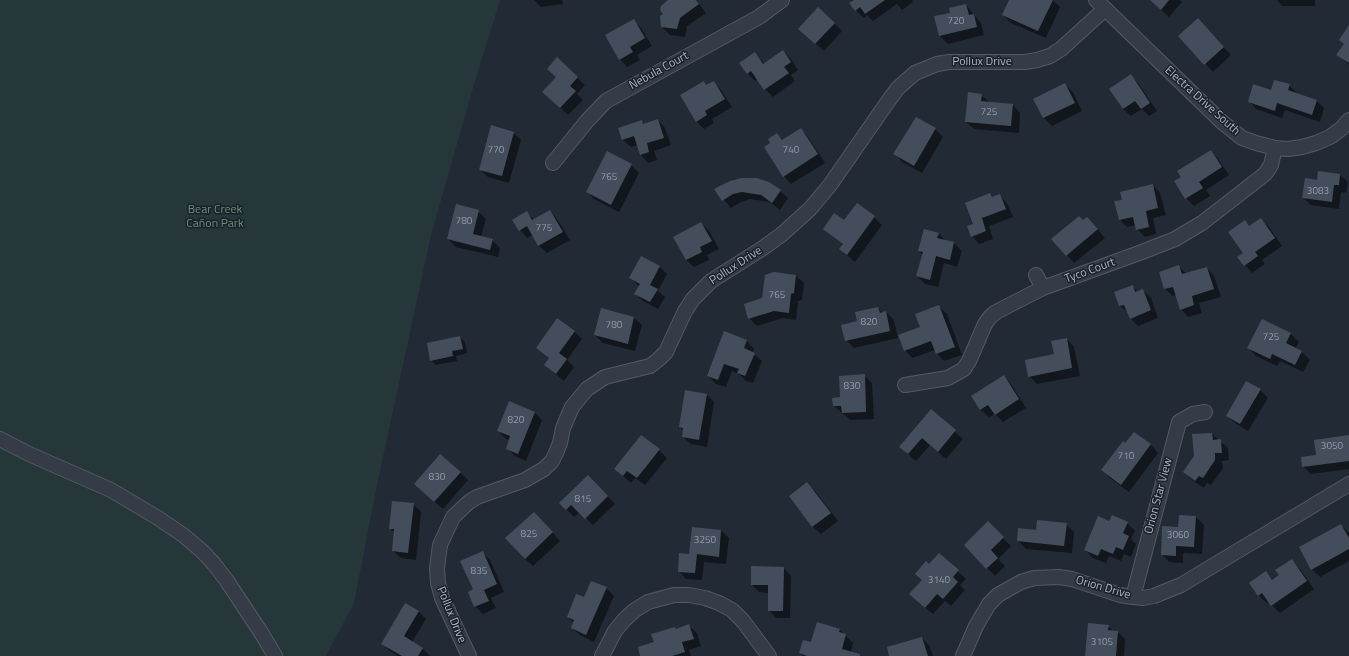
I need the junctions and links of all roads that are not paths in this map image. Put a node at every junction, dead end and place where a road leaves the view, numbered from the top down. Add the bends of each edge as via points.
1 (782, 0) edge
2 (1100, 4) edge
3 (1349, 120) edge
4 (1275, 148) junction
5 (553, 164) dead end
6 (1036, 276) dead end
7 (1043, 288) junction
8 (905, 385) dead end
9 (1205, 412) dead end
10 (0, 439) edge
11 (1349, 484) edge
12 (1133, 597) junction
13 (275, 656) edge
14 (469, 656) edge
15 (602, 656) edge
16 (769, 656) edge
17 (963, 656) edge

1 - 5 street, Nebula Court via 759,17 606,101
2 - 4 street, Electra Drive South via 1233,131 1256,144
2 - 14 street, Pollux Drive via 1061,49 1050,56 1025,62 949,62 915,73 898,88 830,185 810,209 781,235 711,281 692,299 666,352 659,360 650,366 605,377 588,388 572,407 556,453 544,469 525,480 477,497 453,517 440,545 438,583 442,598
3 - 4 street, Electra Drive South via 1330,137 1316,143 1288,149
4 - 7 street, Tyco Court via 1271,164 1260,180 1189,231 1142,252
6 - 7 street
7 - 8 street, Tyco Court via 990,317 964,369 948,378
9 - 12 street, Orion Star View via 1193,414 1179,422
10 - 13 street via 111,490 182,535 214,564
11 - 12 street, Orion Drive via 1181,585 1154,596
12 - 17 street, Orion Drive via 1059,577 1034,578 1021,582 998,595 989,604
15 - 16 street via 615,631 635,610 648,602 674,595 689,595 705,598 732,610

